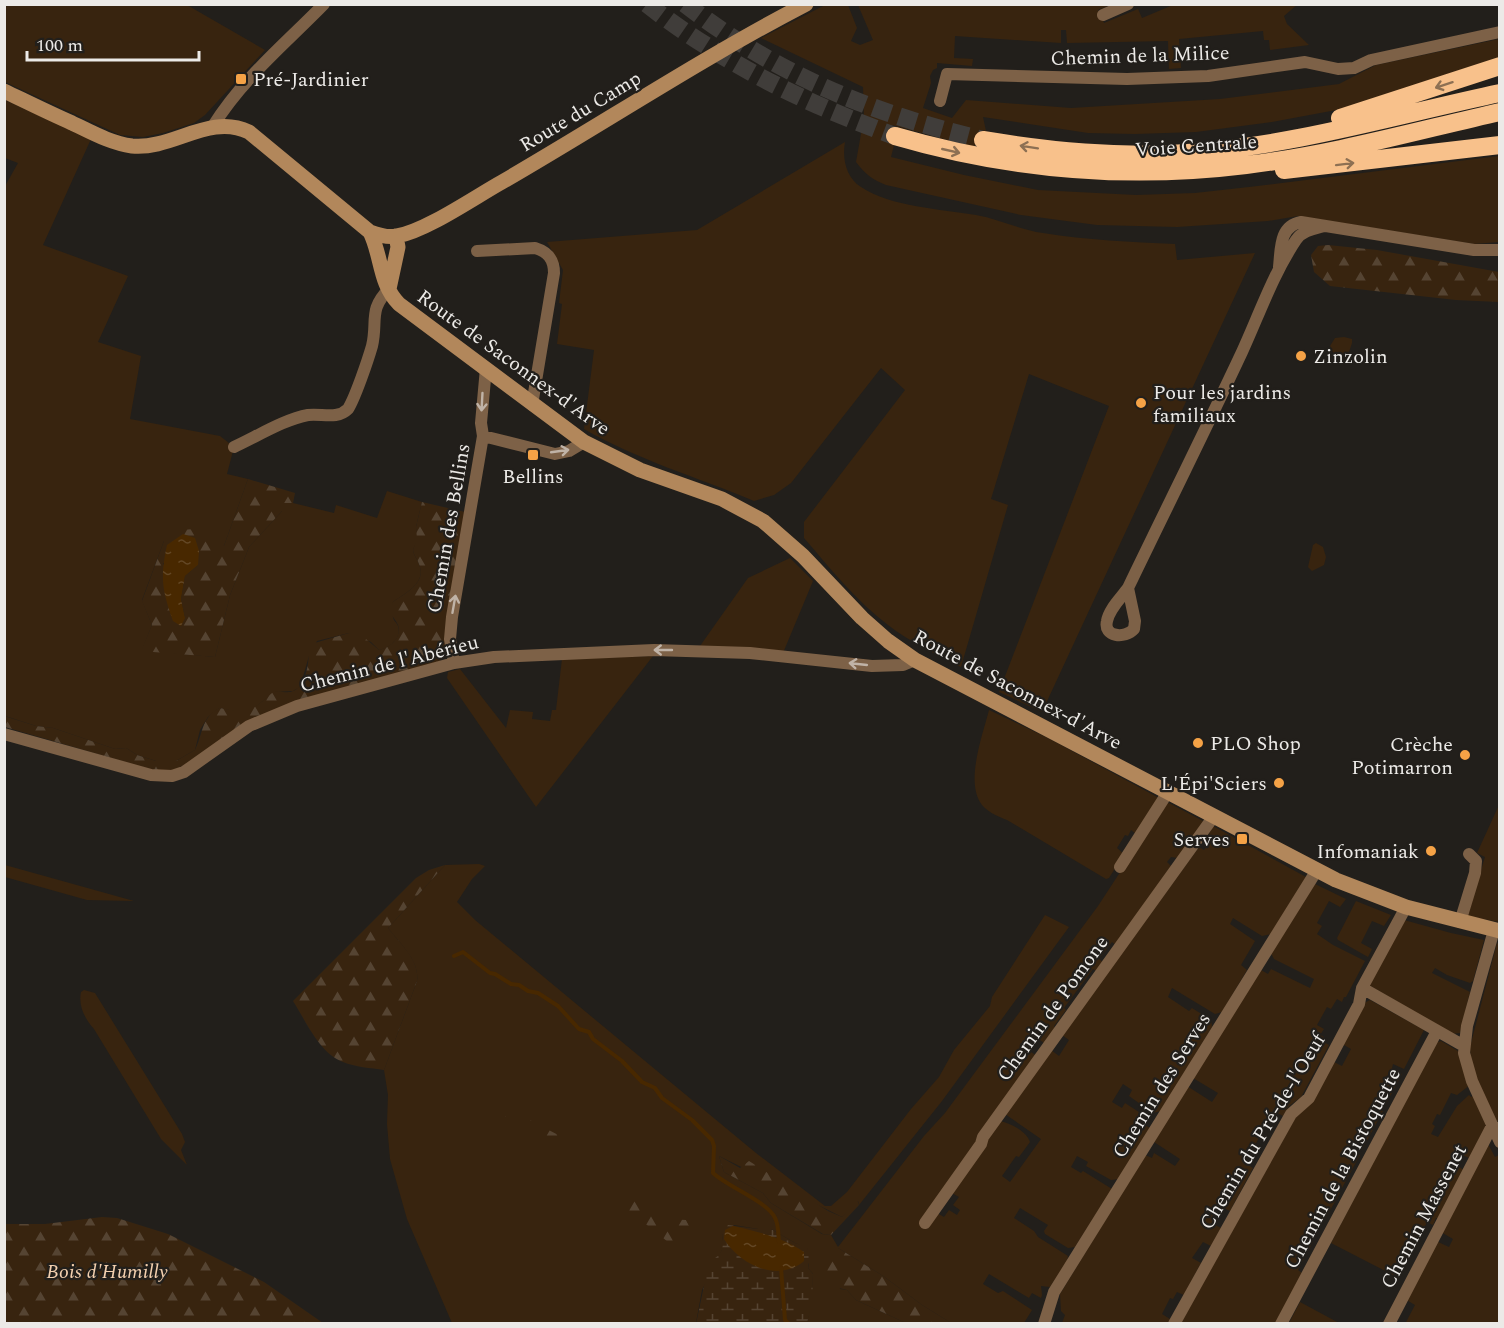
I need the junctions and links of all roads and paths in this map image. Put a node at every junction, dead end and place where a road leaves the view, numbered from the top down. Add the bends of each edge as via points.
1 (324, 4) edge
2 (806, 4) edge
3 (1128, 4) edge
4 (1103, 15) dead end
5 (1500, 32) edge
6 (1500, 66) edge
7 (4, 92) edge
8 (1500, 93) edge
9 (940, 101) dead end
10 (1500, 112) edge
11 (213, 126) junction
12 (895, 136) tunnel mouth
13 (983, 140) tunnel mouth
14 (1500, 145) edge
15 (1156, 155) junction
16 (1020, 165) junction
17 (370, 232) junction
18 (396, 236) junction
19 (1500, 250) edge
20 (477, 251) dead end
21 (389, 289) junction
22 (486, 368) junction
23 (532, 405) junction
24 (483, 436) junction
25 (584, 442) junction
26 (234, 447) dead end
27 (1128, 588) dead end
28 (915, 660) junction
29 (454, 663) junction
30 (4, 734) edge
31 (1168, 792) junction
32 (1214, 816) junction
33 (1469, 855) dead end
34 (1120, 867) dead end
35 (1317, 870) junction
36 (1406, 907) junction
37 (1460, 922) junction
38 (1497, 931) edge
39 (1362, 988) junction
40 (1437, 1031) junction
41 (1464, 1046) junction
42 (1496, 1127) edge
43 (1500, 1142) edge
44 (925, 1224) dead end
45 (1044, 1323) edge
46 (1173, 1323) edge
47 (1281, 1323) edge
48 (1389, 1323) edge

1 - 11 street via 252,75
2 - 18 street, Route du Camp via 443,215
3 - 4 street
5 - 9 street, Chemin de la Milice via 1371,60 1354,68 1305,62 1208,76 1127,79 947,74
6 -> 15 highway via 1297,130
7 - 11 street via 105,139 127,145 160,143
8 - 15 highway, Voie Centrale via 1280,142
10 - 16 highway, Voie Centrale via 1277,161 1223,168 1121,173
11 - 17 street via 227,125 257,138
12 -> 16 highway, Voie Centrale
15 -> 13 highway, Voie Centrale via 1062,152
16 -> 14 highway via 1086,175 1201,178
17 - 18 street
17 - 21 street, Route de Saconnex-d'Arve
18 - 21 street, Route de Saconnex-d'Arve via 398,247
19 - 27 street via 1474,250 1324,226 1301,234 1279,271
20 - 23 street via 535,248 553,262
21 - 22 street, Route de Saconnex-d'Arve via 399,304
21 - 26 street via 375,309 371,348 348,409 341,415 297,418
22 - 23 street, Route de Saconnex-d'Arve
22 -> 24 street, Chemin des Bellins
23 - 25 street, Route de Saconnex-d'Arve
24 -> 25 street, Chemin des Bellins via 555,454
29 -> 24 street, Chemin des Bellins via 452,617
25 - 28 street, Route de Saconnex-d'Arve via 631,466 722,499 763,521 862,618
28 -> 29 street, Chemin de l'Abérieu via 903,665 872,666 729,652 654,650 494,657
28 - 31 street, Route de Saconnex-d'Arve
29 - 30 street, Chemin de l'Abérieu via 334,695 263,719 177,775 151,776
31 - 32 street, Route de Saconnex-d'Arve
31 - 34 street
32 - 35 street, Route de Saconnex-d'Arve
32 - 44 street, Chemin de Pomone
33 - 37 street via 1476,861 1475,873
35 - 36 street, Route de Saconnex-d'Arve
35 - 45 street, Chemin des Serves via 1054,1292
36 - 37 street, Route de Saconnex-d'Arve
36 - 39 street, Chemin du Pré-de-l'Oeuf
37 - 38 street, Route de Saconnex-d'Arve
38 - 41 street
39 - 40 street
39 - 46 street, Chemin du Pré-de-l'Oeuf via 1359,1004 1309,1098 1291,1114
40 - 41 street
40 - 47 street, Chemin de la Bistoquette
41 - 42 street via 1468,1069
42 - 43 street
42 - 48 street, Chemin Massenet

